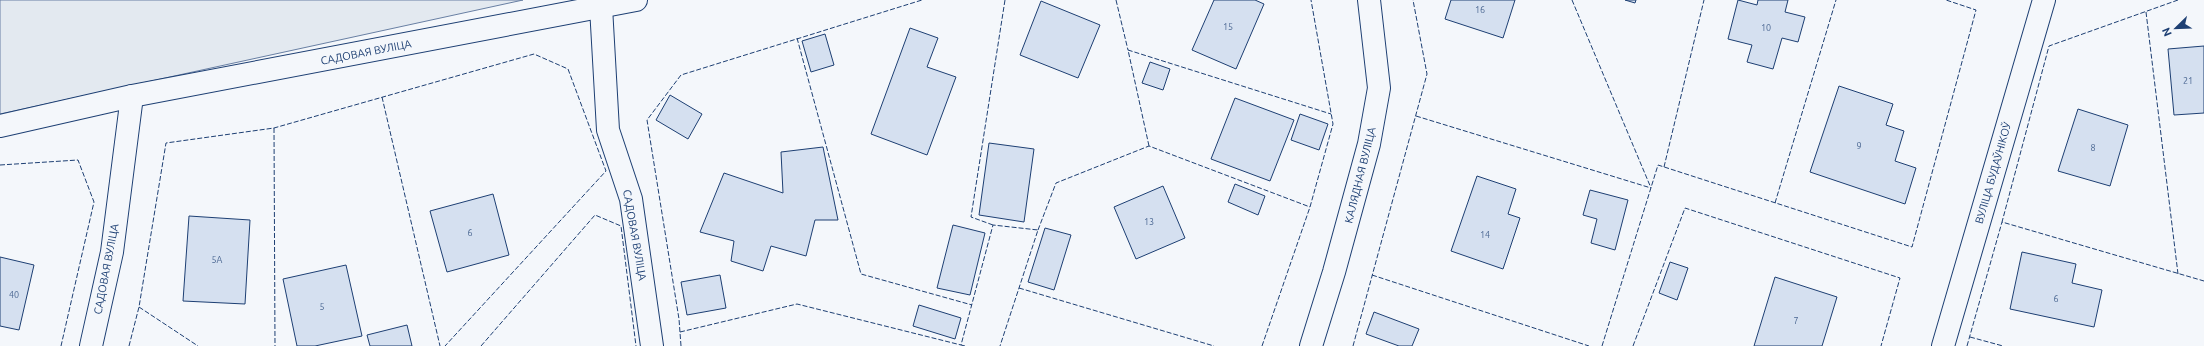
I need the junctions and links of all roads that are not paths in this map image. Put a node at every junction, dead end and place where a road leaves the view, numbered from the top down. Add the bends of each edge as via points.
1 (636, 0) edge
2 (1369, 0) edge
3 (2044, 0) edge
4 (601, 7) junction
5 (132, 96) junction
6 (0, 126) edge
7 (91, 346) edge
8 (652, 346) edge
9 (1311, 346) edge
10 (1943, 346) edge

1 - 4 street, САДОВАЯ ВУЛІЦА
2 - 9 street, КАЛЯДНАЯ ВУЛІЦА via 1380,88 1369,144
3 - 10 street, ВУЛІЦА БУДАЎНІКОЎ
4 - 5 street, САДОВАЯ ВУЛІЦА
4 - 8 street, САДОВАЯ ВУЛІЦА via 608,130 631,199
5 - 6 street, САДОВАЯ ВУЛІЦА
5 - 7 street, САДОВАЯ ВУЛІЦА via 112,252

